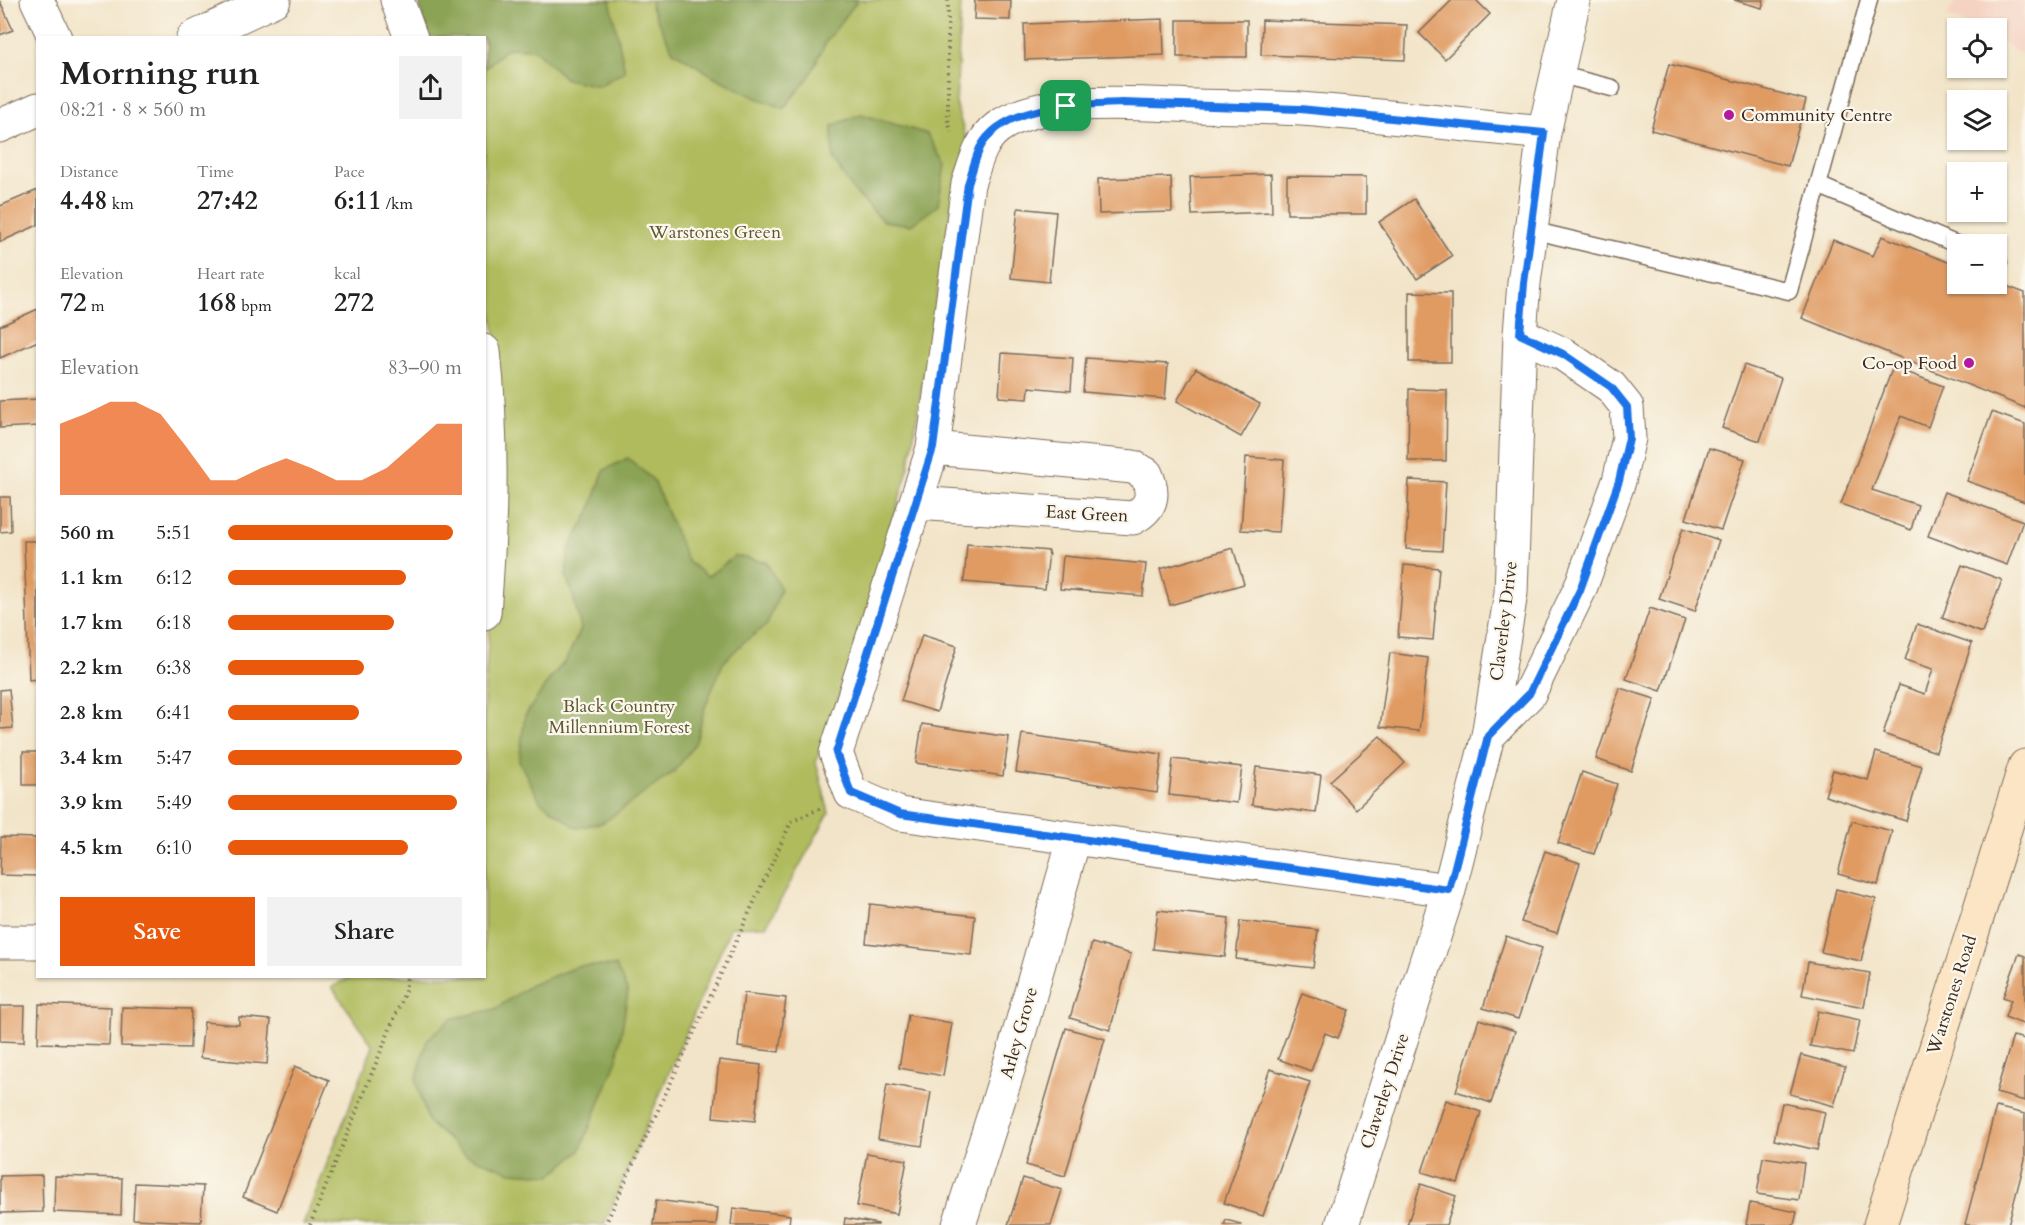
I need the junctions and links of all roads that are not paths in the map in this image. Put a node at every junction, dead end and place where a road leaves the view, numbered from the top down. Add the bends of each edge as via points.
1 (37, 0) edge
2 (274, 0) edge
3 (397, 0) edge
4 (1574, 0) edge
5 (1869, 0) edge
6 (54, 36) edge
7 (197, 36) edge
8 (410, 36) edge
9 (1557, 74) junction
10 (1612, 88) dead end
11 (36, 110) edge
12 (0, 126) edge
13 (1544, 133) junction
14 (1818, 185) junction
15 (1531, 230) junction
16 (1947, 240) edge
17 (1520, 334) junction
18 (487, 394) edge
19 (933, 448) junction
20 (916, 503) junction
21 (486, 570) edge
22 (1488, 736) junction
23 (2025, 766) edge
24 (1074, 839) junction
25 (1449, 890) junction
26 (0, 942) edge
27 (36, 942) edge
28 (959, 1225) edge
29 (1342, 1225) edge
30 (1880, 1225) edge

1 - 6 street
2 - 7 street
3 - 8 street
4 - 9 street, Claverley Drive
5 - 14 lane
9 - 10 lane
9 - 13 street, Claverley Drive
11 - 12 street
13 - 15 street, Claverley Drive
13 - 19 street via 1300,109 1122,103 1066,106 1013,119 996,129 981,147 968,184
14 - 15 lane via 1789,291
14 - 16 lane
15 - 17 street, Claverley Drive
17 - 22 street, Claverley Drive via 1511,593
17 - 22 street via 1563,354 1611,387 1627,407 1629,438 1619,481 1580,590 1529,694
18 - 21 street
19 - 20 street
19 - 20 street, East Green via 1133,468 1146,474 1153,488 1150,503 1133,518
20 - 24 street via 836,753 851,793 900,814
22 - 25 street, Claverley Drive
23 - 30 street, Warstones Road
24 - 25 street
24 - 28 street, Arley Grove via 1015,1048
25 - 29 street, Claverley Drive
26 - 27 street

